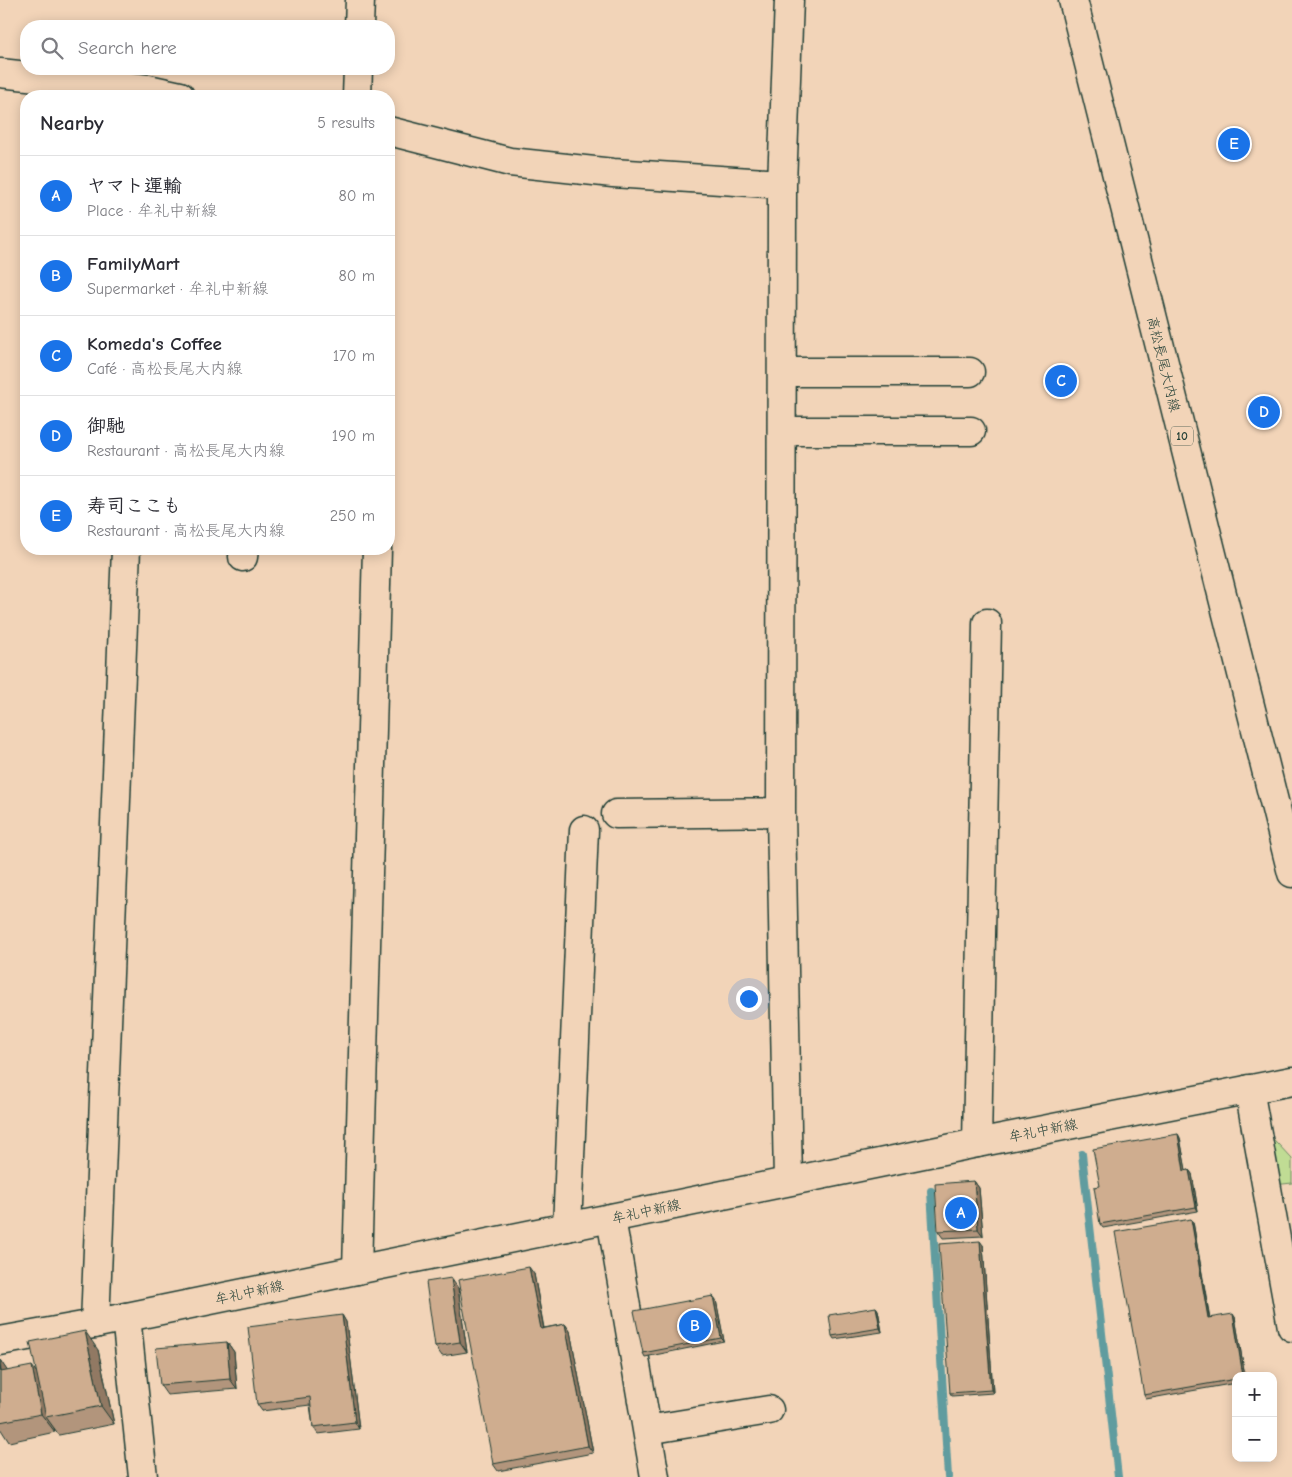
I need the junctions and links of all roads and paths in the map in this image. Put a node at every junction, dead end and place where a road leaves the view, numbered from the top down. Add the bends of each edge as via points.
1 (360, 0) edge
2 (789, 0) edge
3 (1073, 0) edge
4 (360, 20) edge
5 (0, 73) edge
6 (358, 75) edge
7 (125, 90) edge
8 (357, 90) edge
9 (395, 133) edge
10 (782, 184) junction
11 (782, 372) junction
12 (970, 372) dead end
13 (782, 431) junction
14 (971, 431) dead end
15 (126, 555) edge
16 (377, 555) edge
17 (987, 623) dead end
18 (781, 812) junction
19 (616, 814) dead end
20 (584, 830) dead end
21 (1292, 873) edge
22 (1292, 1081) edge
23 (1249, 1089) junction
24 (977, 1143) junction
25 (788, 1181) junction
26 (611, 1218) junction
27 (567, 1227) junction
28 (357, 1270) junction
29 (126, 1317) junction
30 (95, 1324) junction
31 (1292, 1326) edge
32 (0, 1341) edge
33 (769, 1410) dead end
34 (647, 1430) junction
35 (143, 1477) edge
36 (655, 1477) edge

1 - 4 street
2 - 10 street
3 - 21 street, 高松長尾大内線 / 10
5 - 7 street
6 - 8 street
9 - 10 street via 510,162 613,173
10 - 11 street
11 - 12 street
11 - 13 street
13 - 14 street
13 - 18 street
15 - 30 street
16 - 28 street
17 - 24 street
18 - 19 street
18 - 25 street
20 - 27 street
22 - 23 street, 牟礼中新線
23 - 24 street, 牟礼中新線
23 - 31 street
24 - 25 street, 牟礼中新線
25 - 26 street, 牟礼中新線
26 - 27 street, 牟礼中新線
26 - 34 street
27 - 28 street, 牟礼中新線
28 - 29 street, 牟礼中新線
29 - 30 street, 牟礼中新線
29 - 35 street
30 - 32 street, 牟礼中新線
33 - 34 street
34 - 36 street

